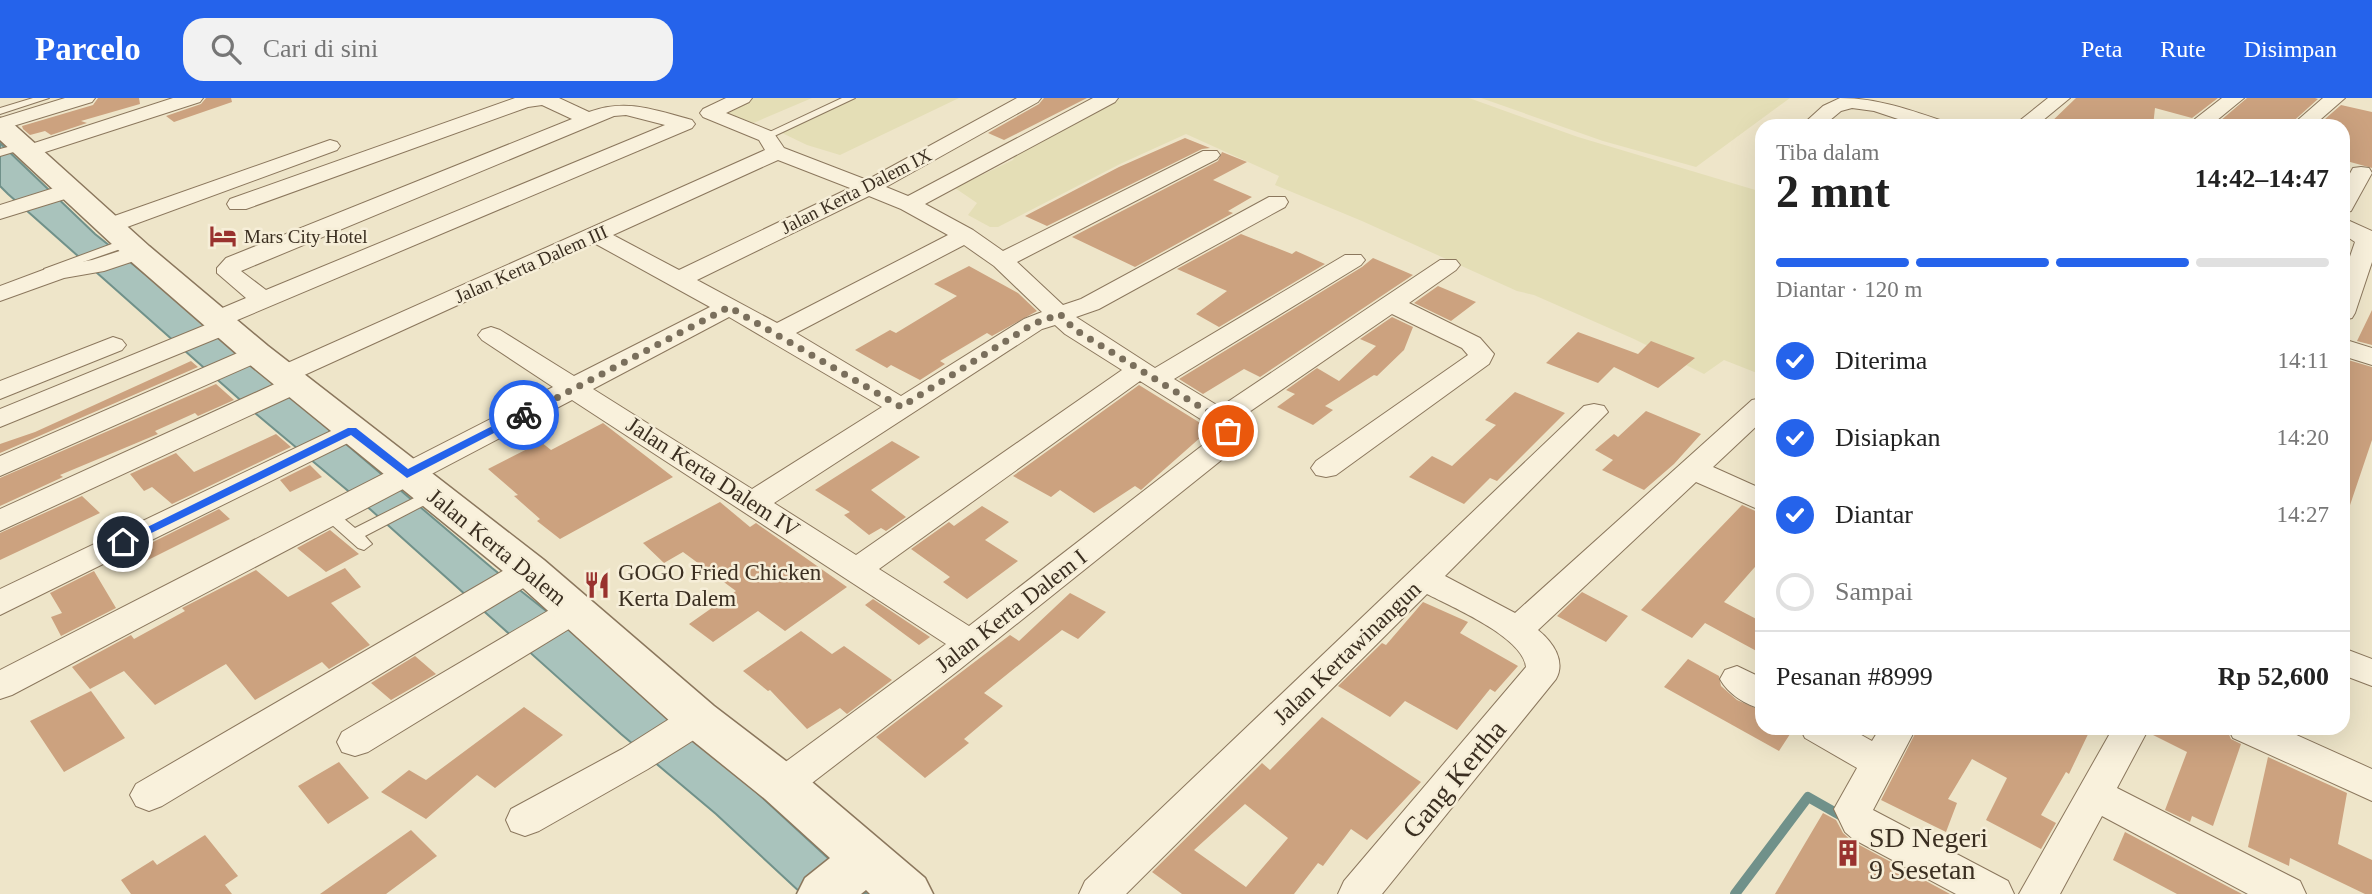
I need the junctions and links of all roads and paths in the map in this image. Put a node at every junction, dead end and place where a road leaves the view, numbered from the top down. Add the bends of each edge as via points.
1 (44, 98) edge
2 (85, 98) edge
3 (193, 98) edge
4 (741, 98) edge
5 (850, 98) edge
6 (1031, 98) edge
7 (1108, 98) edge
8 (2060, 98) edge
9 (2234, 98) edge
10 (2335, 98) edge
11 (0, 111) edge
12 (589, 119) junction
13 (1820, 119) edge
14 (1917, 119) edge
15 (2032, 119) edge
16 (2207, 119) edge
17 (2310, 119) edge
18 (10, 142) edge
19 (771, 144) junction
20 (330, 146) dead end
21 (1210, 155) dead end
22 (2361, 173) dead end
23 (868, 188) junction
24 (64, 192) junction
25 (2350, 193) edge
26 (1277, 202) dead end
27 (238, 204) dead end
28 (909, 204) junction
29 (8, 210) edge
30 (2350, 228) edge
31 (596, 234) junction
32 (965, 235) junction
33 (124, 244) junction
34 (1353, 260) dead end
35 (1002, 261) junction
36 (74, 265) junction
37 (1448, 265) dead end
38 (50, 269) dead end
39 (678, 280) junction
40 (2350, 292) edge
41 (0, 294) edge
42 (264, 300) junction
43 (1390, 303) junction
44 (729, 307) junction
45 (1060, 314) junction
46 (220, 324) junction
47 (777, 333) junction
48 (491, 335) dead end
49 (113, 345) dead end
50 (2350, 349) edge
51 (2372, 357) edge
52 (274, 371) junction
53 (1147, 374) junction
54 (0, 391) edge
55 (569, 391) junction
56 (901, 407) junction
57 (1594, 411) dead end
58 (1755, 412) edge
59 (0, 419) edge
60 (1224, 424) junction
61 (348, 432) junction
62 (0, 467) edge
63 (1326, 468) dead end
64 (1693, 470) junction
65 (414, 487) junction
66 (1755, 498) edge
67 (753, 502) junction
68 (0, 521) edge
69 (855, 571) junction
70 (521, 575) junction
71 (1423, 579) junction
72 (0, 603) edge
73 (570, 613) junction
74 (1518, 629) junction
75 (970, 643) junction
76 (2350, 663) edge
77 (2372, 673) edge
78 (0, 686) edge
79 (693, 722) junction
80 (1830, 735) edge
81 (1894, 735) edge
82 (2127, 735) edge
83 (2261, 735) edge
84 (355, 742) dead end
85 (1878, 762) junction
86 (782, 785) junction
87 (2372, 786) edge
88 (2093, 793) junction
89 (149, 795) dead end
90 (525, 820) dead end
91 (847, 874) edge
92 (906, 894) edge
93 (1100, 894) edge
94 (1358, 894) edge
95 (1994, 894) edge
96 (2039, 894) edge
97 (2286, 894) edge

1 - 11 lane
2 - 18 street
3 - 18 street
4 - 19 street via 710,113
5 - 19 lane
6 - 23 street, Jalan Kerta Dalem IX
7 - 28 street
8 - 15 street
9 - 16 street
10 - 17 street
12 - 27 street via 545,99 525,101
12 - 42 street via 234,263 229,273
12 - 42 street via 620,108 685,124
13 - 14 street via 1839,104 1857,101
18 - 24 street, Jalan Kerta Dalem
19 - 23 street
19 - 31 street, Jalan Kerta Dalem III
20 - 33 street
21 - 35 street
22 - 25 street
23 - 28 street
23 - 39 street, Jalan Kerta Dalem IX
24 - 29 street
24 - 33 street, Jalan Kerta Dalem
26 - 45 street via 1090,303
28 - 32 street
30 - 40 street via 2367,242
31 - 39 street
31 - 52 street, Jalan Kerta Dalem III
32 - 35 street
32 - 47 street
33 - 36 street
33 - 46 street, Jalan Kerta Dalem
34 - 53 street
35 - 45 street
36 - 38 lane
36 - 41 street
37 - 43 street
39 - 44 street
42 - 46 street
43 - 60 street
43 - 63 street via 1471,343 1480,358
44 - 47 street
44 - 55 street
45 - 53 street via 1074,329
45 - 56 street via 1033,324
46 - 52 street, Jalan Kerta Dalem
46 - 59 street
47 - 56 street
48 - 55 street, Jalan Kerta Dalem IV
49 - 54 street
50 - 51 street
52 - 61 street, Jalan Kerta Dalem
52 - 62 street via 207,374
52 - 68 street via 234,413
53 - 60 street
53 - 69 street
55 - 65 street
55 - 67 street, Jalan Kerta Dalem IV
56 - 67 street
57 - 71 street, Jalan Kertawinangun
58 - 64 street
60 - 75 street, Jalan Kerta Dalem I via 1226,439 1219,448
61 - 65 street, Jalan Kerta Dalem
61 - 72 street
64 - 66 street
64 - 74 street
65 - 70 street, Jalan Kerta Dalem
65 - 78 street via 352,526
67 - 69 street, Jalan Kerta Dalem IV
69 - 75 street, Jalan Kerta Dalem IV
70 - 73 street, Jalan Kerta Dalem
70 - 89 street
71 - 74 street
71 - 93 street, Jalan Kertawinangun
73 - 79 street, Jalan Kerta Dalem
73 - 84 street
74 - 94 street, Gang Kertha via 1543,655 1544,670
75 - 86 street, Jalan Kerta Dalem I
76 - 77 street
79 - 86 street, Jalan Kerta Dalem
79 - 90 street
80 - 85 street
81 - 85 street
82 - 88 street
83 - 87 street
85 - 95 street via 1853,809 1859,821
86 - 91 street, Jalan Kerta Dalem
88 - 96 street
88 - 97 street
91 - 92 street, Jalan Kerta Dalem

